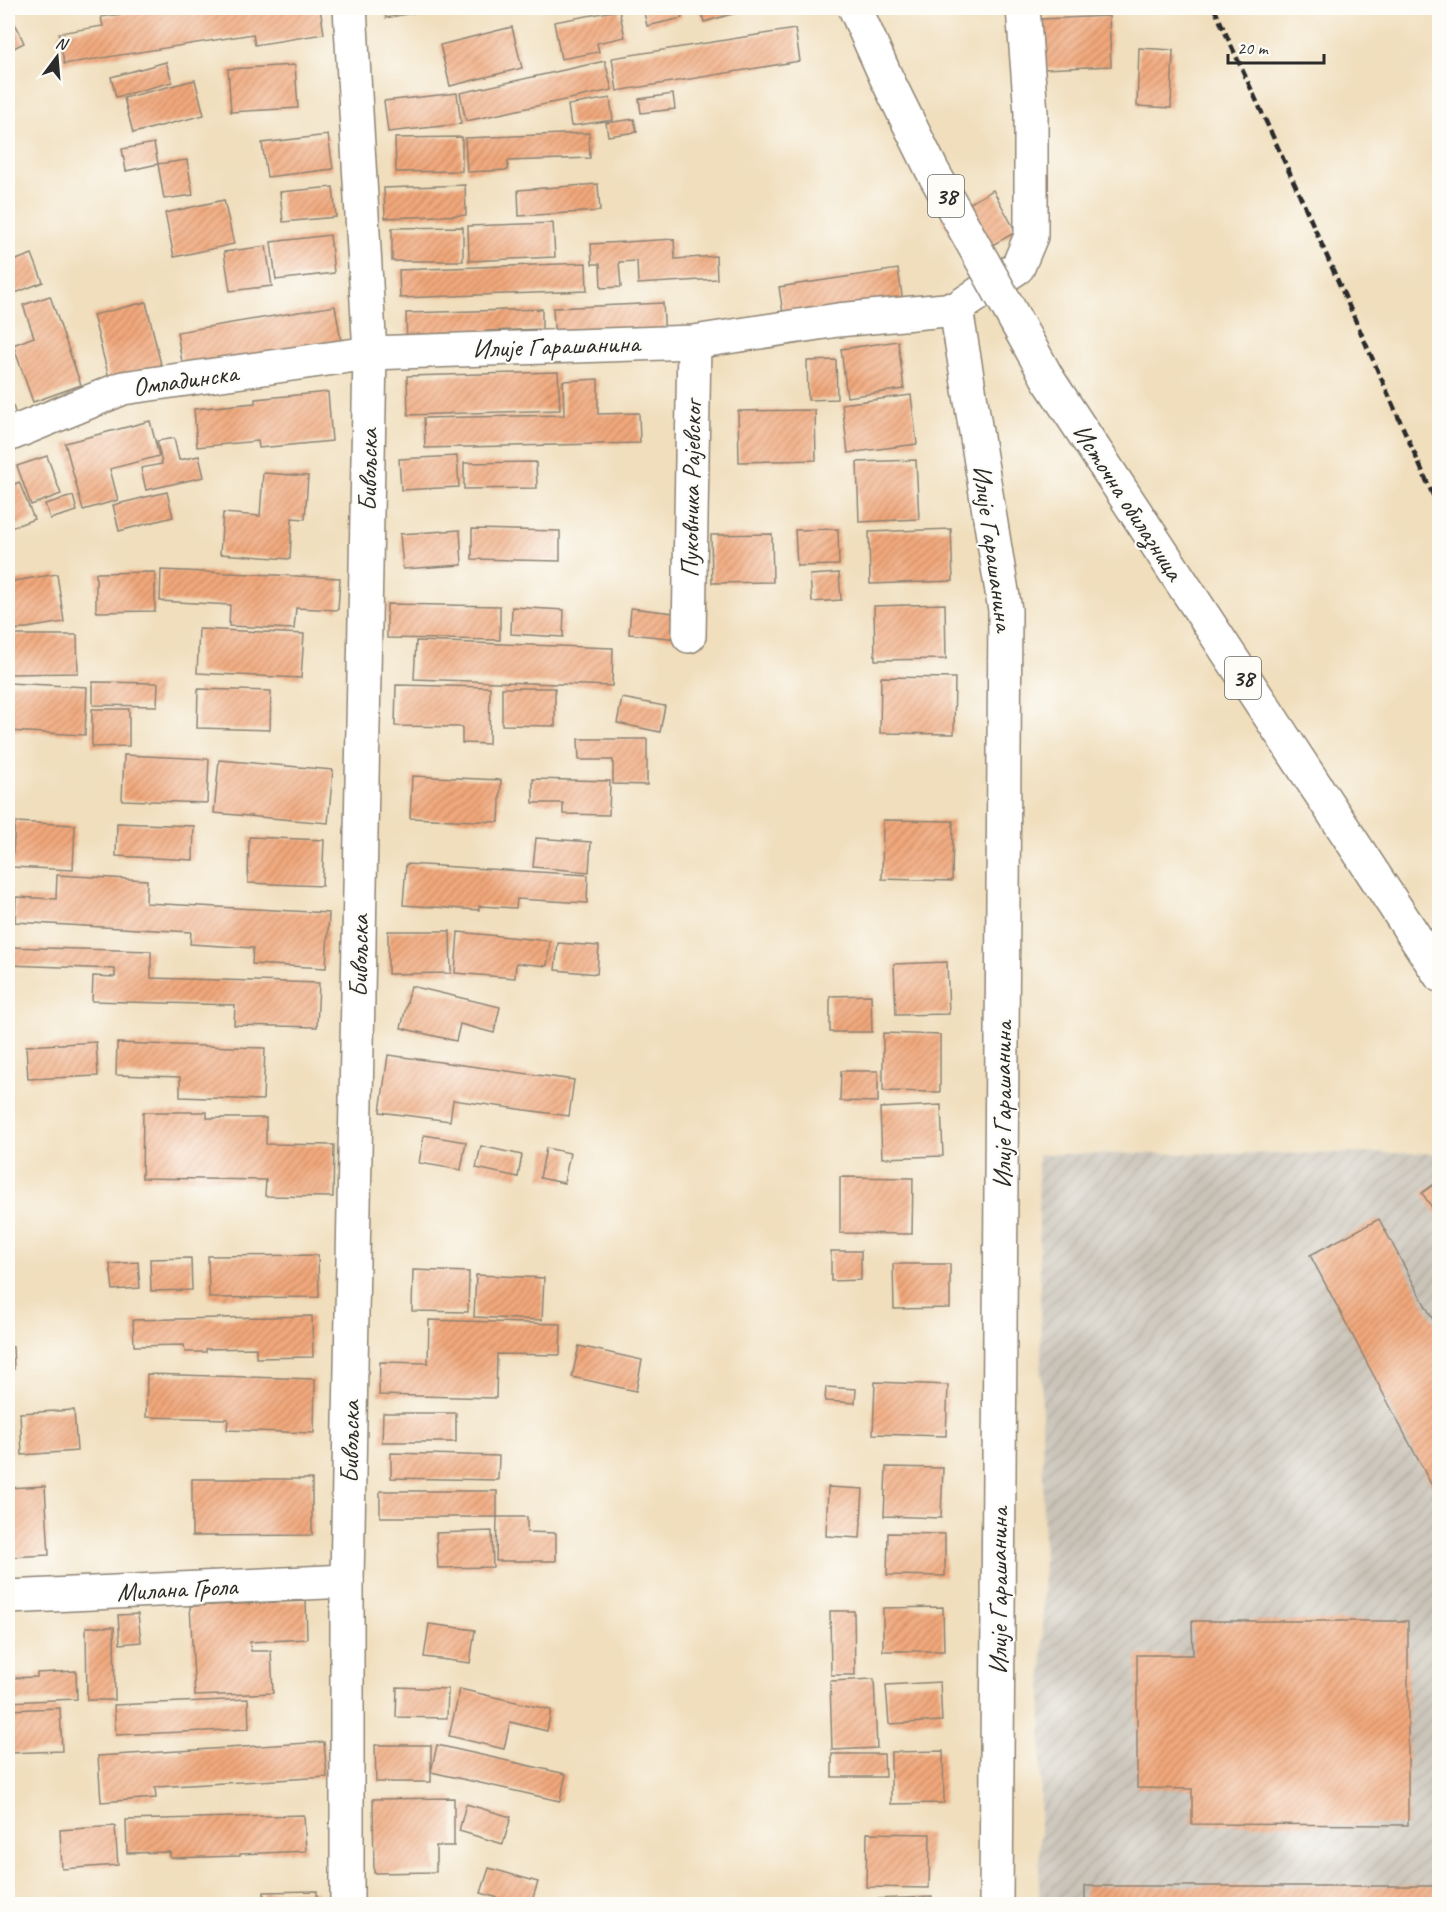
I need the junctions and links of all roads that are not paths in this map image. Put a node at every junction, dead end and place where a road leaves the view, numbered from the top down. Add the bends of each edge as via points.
1 (350, 8) edge
2 (855, 8) edge
3 (1023, 8) edge
4 (956, 309) junction
5 (694, 342) junction
6 (370, 353) junction
7 (8, 435) edge
8 (689, 636) dead end
9 (1440, 975) edge
10 (347, 1581) junction
11 (8, 1597) edge
12 (347, 1905) edge
13 (996, 1905) edge

1 - 6 street, Бивољска
2 - 9 street, Источна обилазница / 38, bridge via 932,170 1048,379
3 - 4 street, Илије Гарашанина via 1031,113 1031,236 1018,267
4 - 5 street, Илије Гарашанина via 838,320
4 - 13 street, Илије Гарашанина via 1005,610
5 - 6 street, Илије Гарашанина
5 - 8 street, Пуковника Рајевског
6 - 7 street, Омладинска via 123,388
6 - 10 street, Бивољска
10 - 11 street, Милана Грола
10 - 12 street, Бивољска

